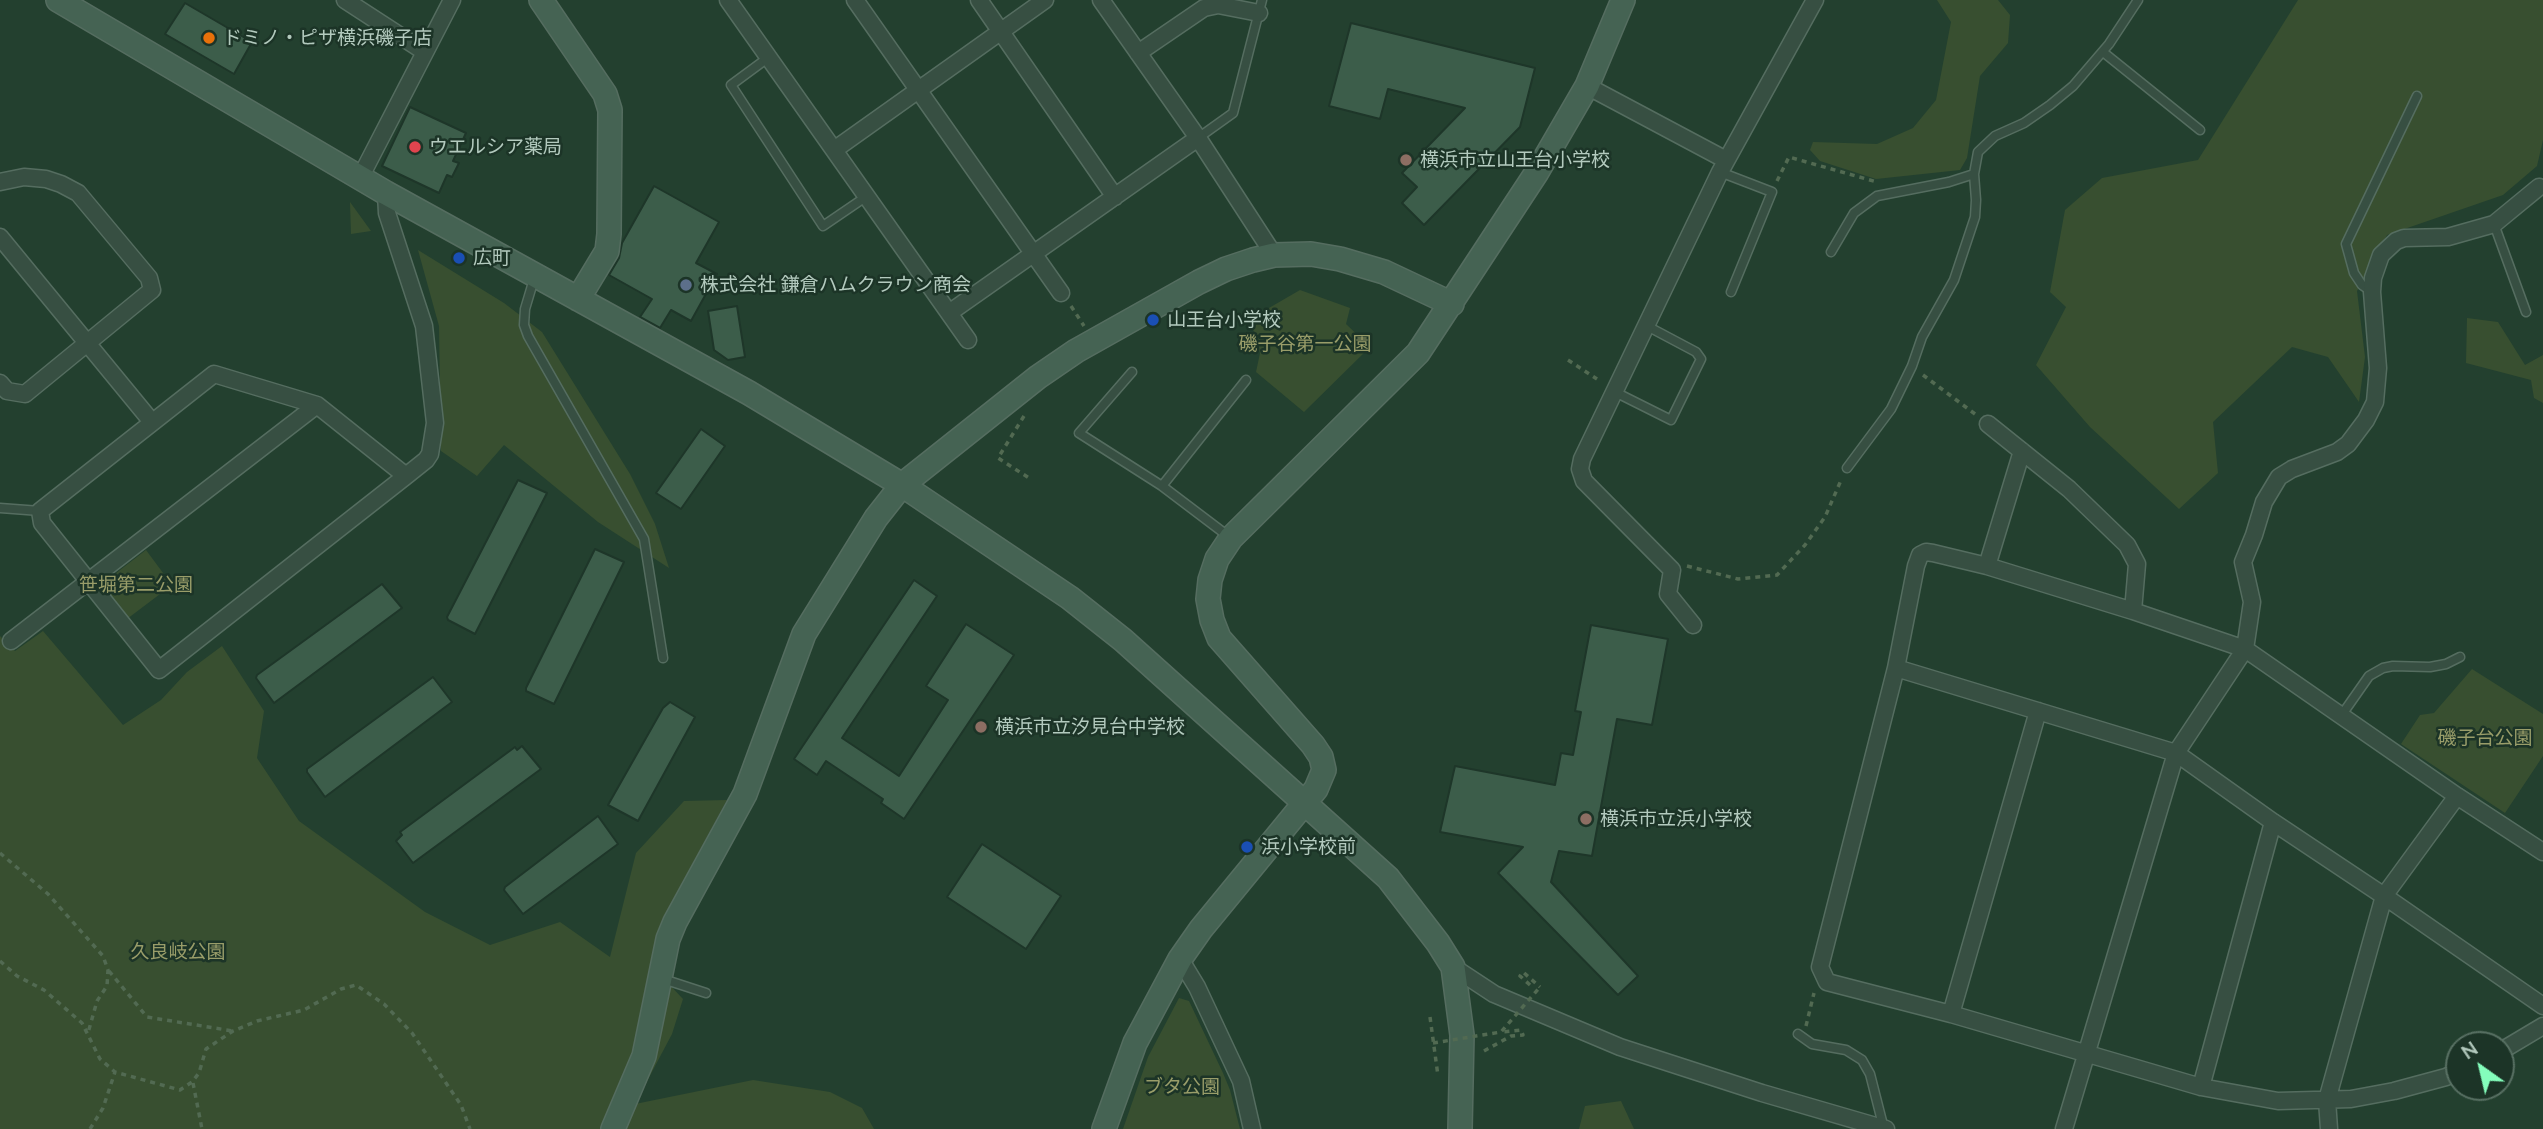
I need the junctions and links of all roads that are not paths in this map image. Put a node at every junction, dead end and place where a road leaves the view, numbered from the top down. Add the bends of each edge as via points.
1 (58, 0) edge
2 (345, 0) edge
3 (452, 0) edge
4 (541, 0) edge
5 (727, 0) edge
6 (855, 0) edge
7 (979, 0) edge
8 (1045, 0) edge
9 (1101, 0) edge
10 (1623, 0) edge
11 (1815, 0) edge
12 (2138, 0) edge
13 (1260, 6) edge
14 (1001, 32) junction
15 (425, 52) junction
16 (2103, 52) junction
17 (1138, 53) junction
18 (769, 57) junction
19 (1587, 86) junction
20 (919, 90) junction
21 (2417, 96) dead end
22 (2200, 130) dead end
23 (1198, 138) junction
24 (834, 150) junction
25 (1723, 166) junction
26 (1974, 174) junction
27 (360, 178) junction
28 (0, 182) edge
29 (2539, 187) dead end
30 (386, 193) junction
31 (867, 196) junction
32 (1115, 197) junction
33 (2494, 224) junction
34 (0, 237) edge
35 (1033, 252) junction
36 (1831, 252) dead end
37 (1274, 255) junction
38 (535, 276) junction
39 (1731, 292) dead end
40 (2372, 292) junction
41 (1061, 293) road end
42 (578, 299) junction
43 (1452, 304) junction
44 (2526, 312) dead end
45 (949, 313) junction
46 (1647, 327) junction
47 (968, 340) dead end
48 (87, 342) junction
49 (1132, 372) dead end
50 (1246, 380) dead end
51 (0, 383) edge
52 (1615, 392) junction
53 (317, 405) junction
54 (152, 422) junction
55 (1988, 424) road end
56 (2022, 451) junction
57 (1847, 468) road end
58 (406, 476) junction
59 (902, 485) junction
60 (1162, 486) junction
61 (0, 508) edge
62 (40, 511) junction
63 (1231, 538) junction
64 (1987, 566) junction
65 (89, 583) junction
66 (2133, 611) junction
67 (1693, 625) dead end
68 (11, 641) dead end
69 (2245, 649) junction
70 (2460, 657) dead end
71 (663, 658) dead end
72 (1895, 668) junction
73 (2038, 711) junction
74 (2341, 716) junction
75 (2176, 753) junction
76 (2457, 796) junction
77 (1304, 802) junction
78 (2273, 822) junction
79 (2543, 852) edge
80 (2384, 895) junction
81 (1181, 959) junction
82 (1453, 967) junction
83 (660, 978) junction
84 (706, 993) dead end
85 (2543, 1006) edge
86 (1951, 1014) junction
87 (2543, 1026) edge
88 (1798, 1034) dead end
89 (2515, 1043) edge
90 (2086, 1054) junction
91 (2445, 1077) edge
92 (2201, 1087) junction
93 (2327, 1100) junction
94 (613, 1129) edge
95 (1104, 1129) edge
96 (1252, 1129) edge
97 (1461, 1129) edge
98 (1885, 1129) edge
99 (2064, 1129) edge
100 (2329, 1129) edge

1 - 27 street
2 - 15 street
3 - 15 street
4 - 42 street via 605,94 610,110 607,251
5 - 18 street
6 - 20 street
7 - 14 street
8 - 14 street
9 - 17 street
10 - 19 street
11 - 25 street
12 - 16 lane
13 - 17 street via 1204,8
13 - 23 lane via 1233,113
14 - 20 street
14 - 32 street
15 - 27 street
16 - 22 lane
16 - 26 lane via 2050,105 1995,136 1978,152
17 - 23 street
18 - 24 street
18 - 31 lane via 731,85 823,226
19 - 25 street
19 - 43 street
20 - 24 street
20 - 35 street
21 - 40 lane via 2346,244 2354,273
23 - 32 street
23 - 37 street
24 - 31 street
25 - 39 lane via 1772,192
25 - 46 street
26 - 36 lane via 1877,196 1854,213
26 - 57 lane via 1975,217 1954,280 1922,337 1891,409
27 - 30 street
28 - 48 street via 46,179 78,192 149,278 152,290
29 - 33 street
30 - 38 street
30 - 58 street via 387,213 424,326 435,423 430,454
31 - 45 street
32 - 35 street
33 - 40 street via 2459,235 2396,241 2381,255
33 - 44 lane
34 - 48 street
35 - 41 street
35 - 45 street
37 - 43 street via 1340,259 1384,272
37 - 59 street via 1226,269 1076,351
38 - 42 street
38 - 71 lane via 524,325 644,539
40 - 69 street via 2378,368 2375,402 2348,444 2292,469 2272,486 2243,562 2252,602
42 - 59 street via 749,393
43 - 63 street via 1418,353
45 - 47 street
46 - 52 street
46 - 52 lane via 1701,359 1671,420
48 - 51 street via 25,394 7,391
48 - 54 street
49 - 60 lane via 1079,433
50 - 60 lane
52 - 67 street via 1582,459 1584,481 1672,570 1668,594
53 - 54 street via 214,374
53 - 58 street
53 - 65 street
54 - 62 street
55 - 56 street
56 - 64 street
56 - 66 street via 2070,489 2133,553 2137,564
58 - 65 street via 159,670
59 - 77 street via 1070,598
59 - 83 street via 876,518 804,634 745,794 675,922
60 - 63 lane
61 - 62 lane
62 - 65 street via 42,523
63 - 77 street via 1210,580 1212,620 1219,638 1321,757 1320,783
64 - 66 street
64 - 72 street via 1933,553 1920,555
65 - 68 street
66 - 69 street
69 - 74 street
69 - 75 street
70 - 74 lane via 2430,667 2383,668 2369,676
72 - 73 street
72 - 86 street via 1820,967 1827,982
73 - 75 street
73 - 86 street
74 - 76 street
75 - 78 street
75 - 90 street
76 - 79 street
76 - 80 street
77 - 81 street
77 - 82 street via 1388,878
78 - 80 street
78 - 92 street
80 - 85 street
80 - 93 street
81 - 95 street via 1135,1043
81 - 96 street via 1241,1081
82 - 97 street via 1462,1035
82 - 98 street via 1494,994 1609,1043
83 - 84 lane
83 - 94 street via 644,1056
86 - 90 street
87 - 89 street
88 - 98 lane via 1812,1044 1846,1050 1861,1060 1870,1074
90 - 92 street
90 - 99 street
91 - 93 street via 2394,1091
92 - 93 street via 2278,1101
93 - 100 street

